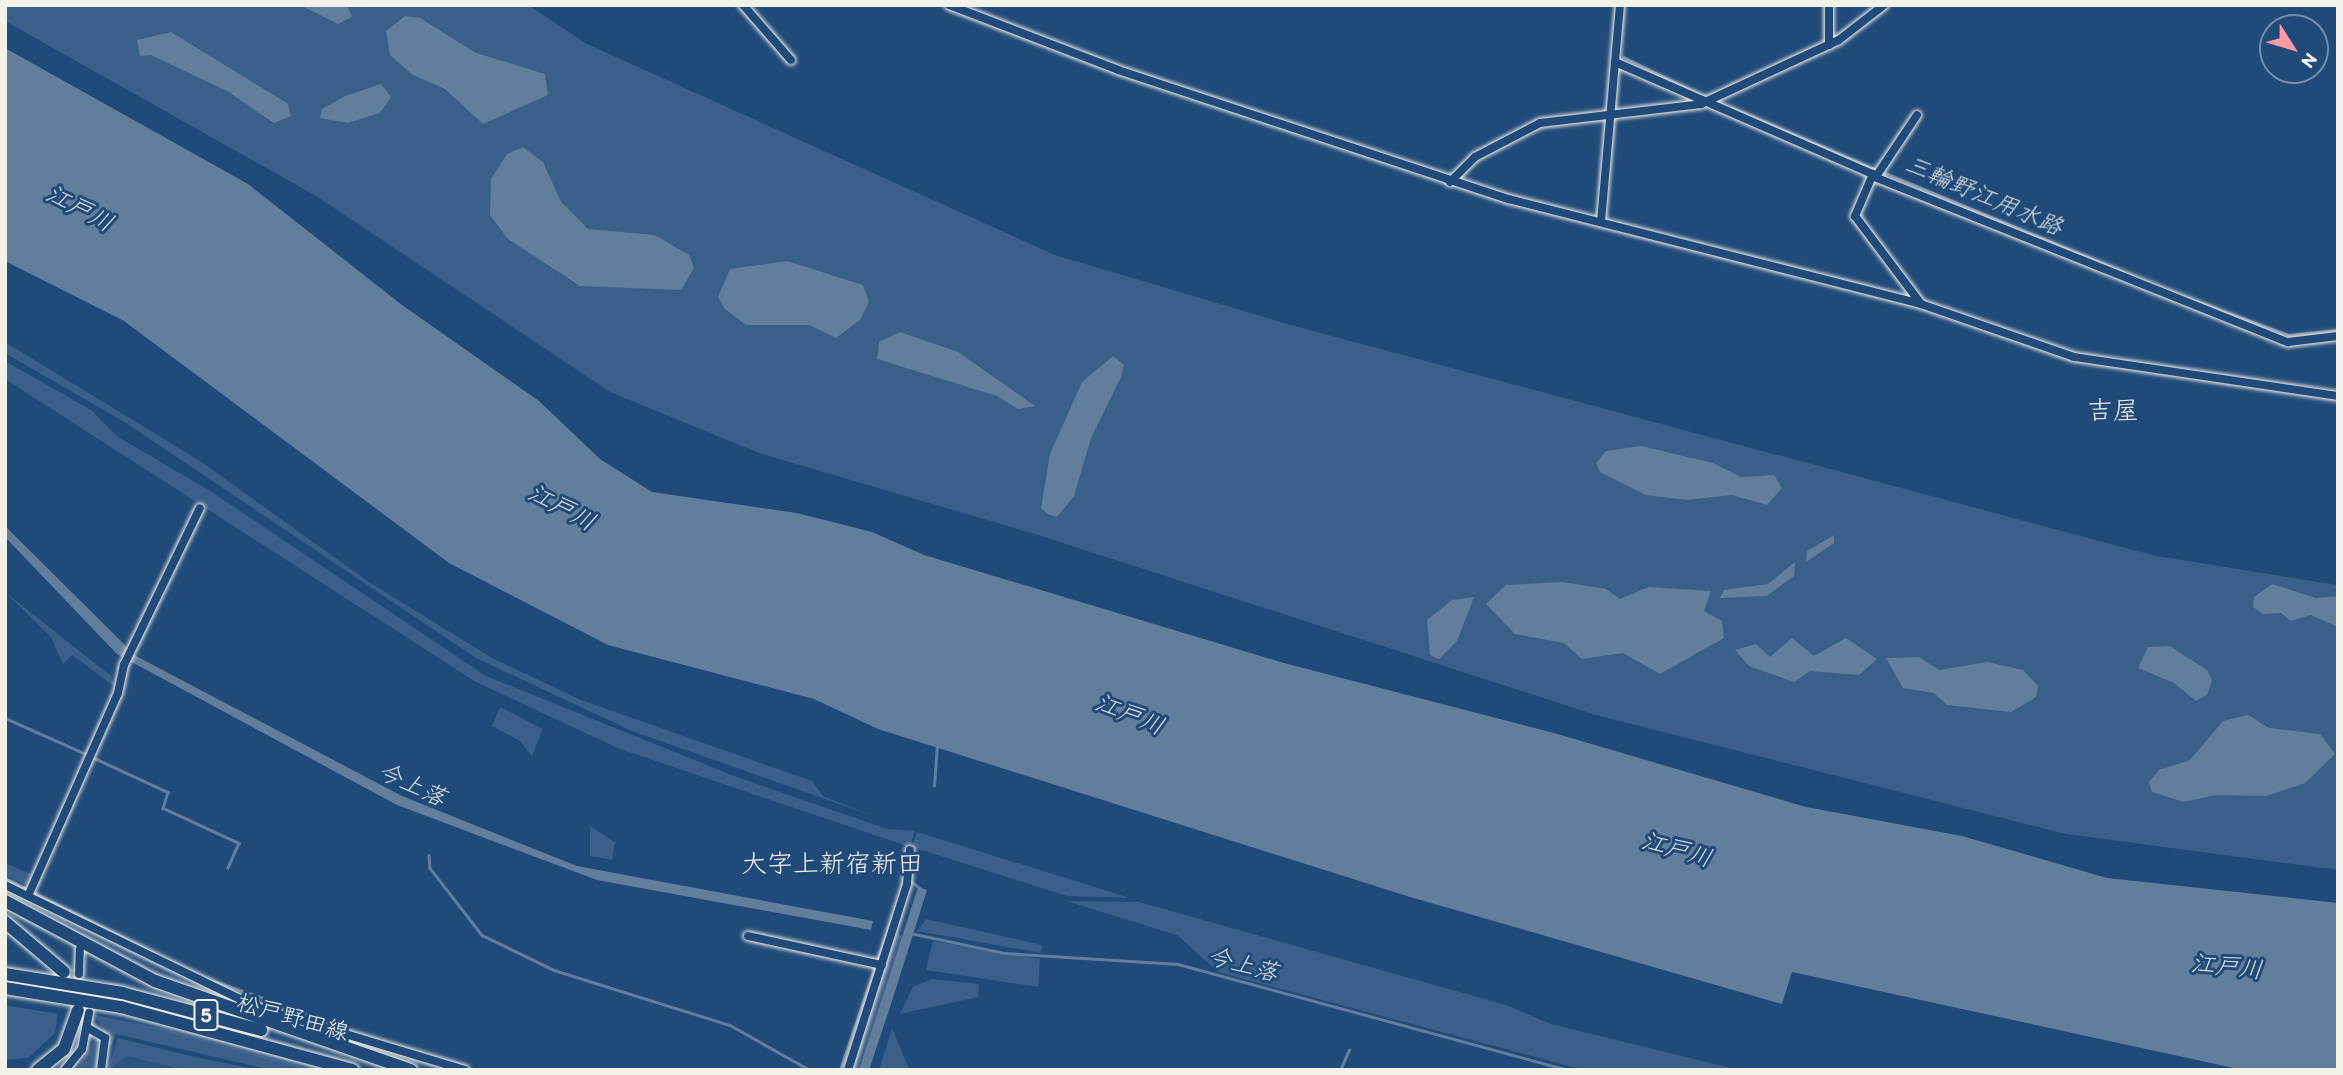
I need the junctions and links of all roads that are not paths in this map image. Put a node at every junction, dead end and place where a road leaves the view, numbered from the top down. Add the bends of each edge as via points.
1 (743, 5) edge
2 (948, 5) edge
3 (1620, 5) edge
4 (1829, 5) edge
5 (1884, 5) edge
6 (1829, 45) junction
7 (791, 60) dead end
8 (1615, 62) junction
9 (1701, 104) junction
10 (1612, 111) junction
11 (1917, 115) dead end
12 (1875, 176) junction
13 (1450, 182) junction
14 (1601, 222) junction
15 (1921, 304) junction
16 (2338, 336) edge
17 (2338, 396) edge
18 (200, 508) dead end
19 (910, 850) dead end
20 (5, 885) edge
21 (30, 892) junction
22 (5, 901) edge
23 (5, 922) edge
24 (92, 929) junction
25 (748, 936) dead end
26 (85, 938) dead end
27 (80, 949) dead end
28 (876, 963) junction
29 (64, 972) dead end
30 (5, 974) edge
31 (79, 974) dead end
32 (5, 988) edge
33 (83, 1012) joint
34 (88, 1028) junction
35 (38, 1070) edge
36 (65, 1070) edge
37 (101, 1070) edge
38 (353, 1070) edge
39 (404, 1070) edge
40 (411, 1070) edge
41 (465, 1070) edge
42 (848, 1070) edge

1 - 7 street
2 - 13 street
3 - 8 street
4 - 6 street
5 - 6 street
6 - 9 street
8 - 9 street
8 - 10 street
9 - 10 street
9 - 12 street
10 - 13 street via 1540,123 1475,157
10 - 14 street
11 - 12 street
12 - 15 street via 1855,216
12 - 16 street via 2288,342
13 - 14 street
14 - 15 street
15 - 17 street via 2124,369
18 - 21 street via 124,664 118,693
19 - 28 street via 907,881
20 - 21 street
21 - 24 street
22 - 40 main road via 155,981
23 - 29 main road
24 - 26 street
24 - 41 street via 256,1007
25 - 28 street
27 - 31 street
28 - 42 street
30 - 39 main road, 松戸野田線 / 5 via 122,993
32 - 38 main road, 松戸野田線 / 5 via 121,1007
33 - 34 street
33 - 35 main road via 64,1049
34 - 36 street
34 - 37 street via 105,1038

